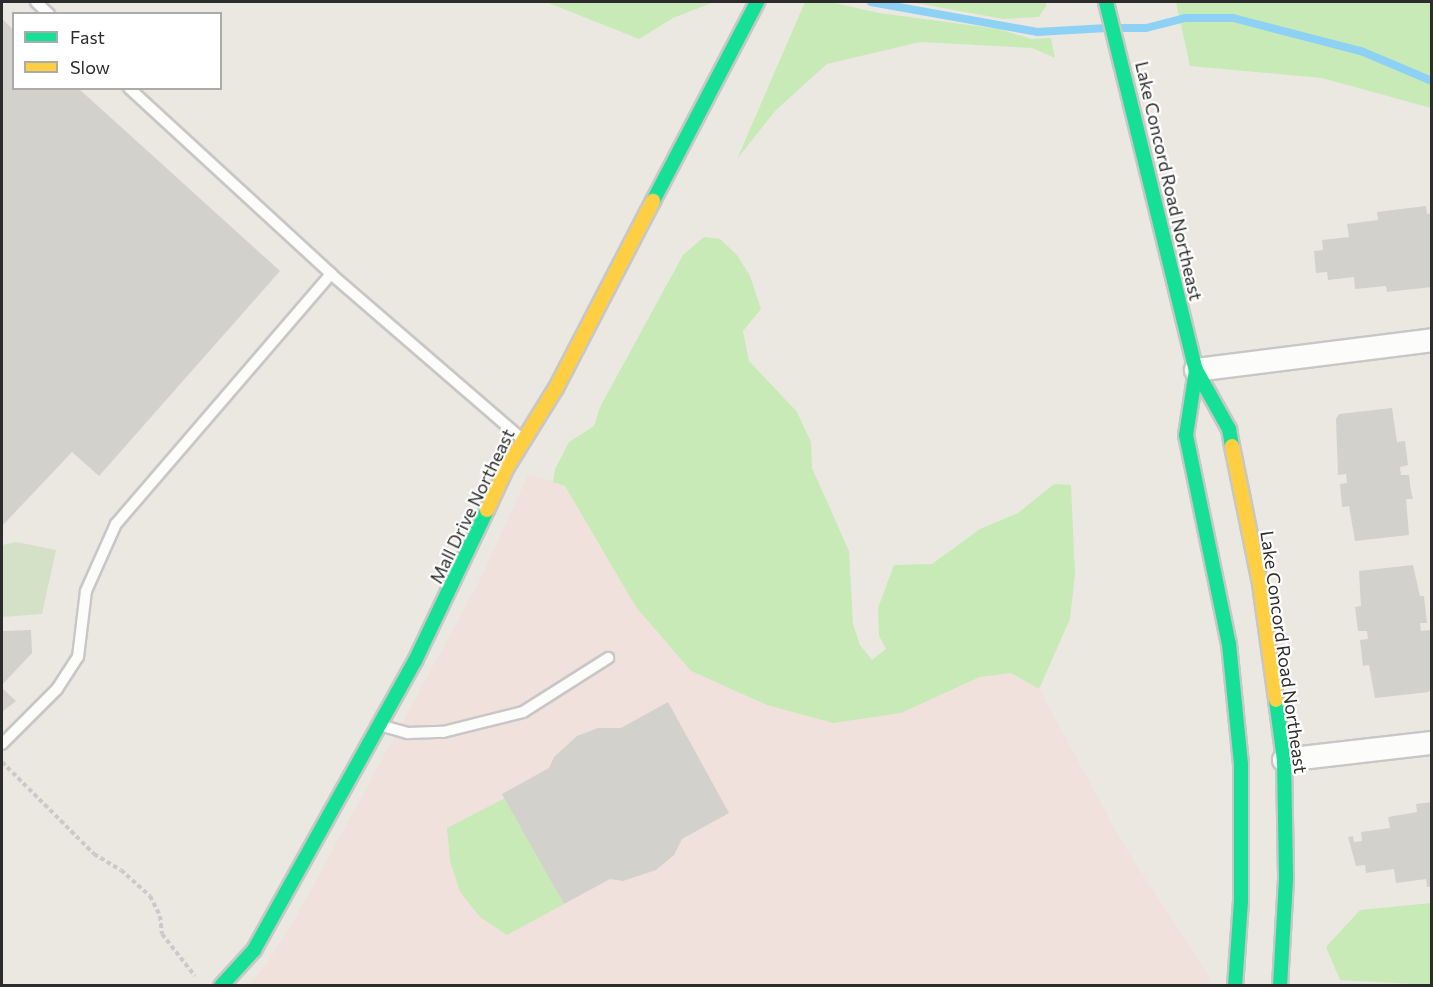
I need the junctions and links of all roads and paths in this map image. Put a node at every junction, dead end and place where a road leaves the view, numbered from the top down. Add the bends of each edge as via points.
1 (757, 2) edge
2 (1106, 2) edge
3 (131, 90) edge
4 (331, 274) junction
5 (1431, 340) edge
6 (1196, 370) junction
7 (522, 439) junction
8 (608, 658) dead end
9 (380, 725) junction
10 (1431, 742) edge
11 (2, 744) edge
12 (1284, 760) junction
13 (2, 762) edge
14 (198, 979) dead end
15 (221, 986) edge
16 (1235, 986) edge
17 (1280, 986) edge

1 - 7 main road, Mall Drive Northeast via 556,388
2 - 6 main road, Lake Concord Road Northeast
3 - 4 lane
4 - 7 lane
4 - 11 lane via 116,524 86,591 78,657 57,689
5 - 6 street
6 - 12 main road, Lake Concord Road Northeast via 1229,429 1260,584
6 - 16 main road, Lake Concord Road Northeast via 1186,435 1229,644 1241,764 1241,901
7 - 9 main road, Mall Drive Northeast via 461,571
8 - 9 lane via 523,712 442,732 408,733
9 - 15 main road, Mall Drive Northeast via 254,951
10 - 12 street
12 - 17 main road, Lake Concord Road Northeast via 1286,879
13 - 14 path via 94,854 121,870 150,896 160,916 162,934

